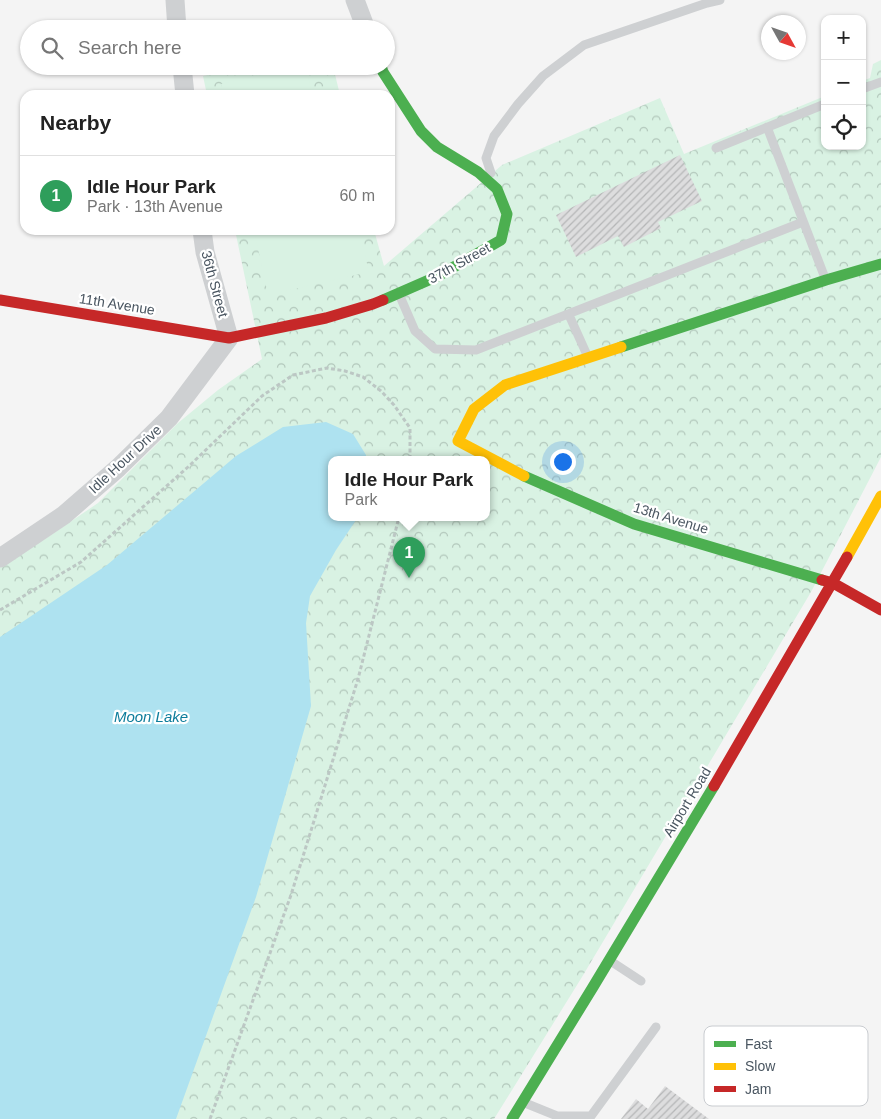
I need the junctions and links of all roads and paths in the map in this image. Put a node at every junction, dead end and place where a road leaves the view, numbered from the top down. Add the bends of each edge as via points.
1 (175, 0) edge
2 (354, 0) edge
3 (720, 0) edge
4 (707, 2) edge
5 (177, 20) edge
6 (362, 20) edge
7 (183, 75) edge
8 (385, 75) edge
9 (881, 82) edge
10 (866, 88) edge
11 (184, 90) edge
12 (395, 90) edge
13 (395, 91) edge
14 (822, 105) edge
15 (767, 127) junction
16 (716, 148) dead end
17 (497, 189) junction
18 (804, 222) junction
19 (203, 235) edge
20 (881, 264) edge
21 (826, 280) junction
22 (399, 293) junction
23 (0, 300) edge
24 (569, 315) junction
25 (229, 338) junction
26 (588, 358) junction
27 (410, 456) edge
28 (486, 456) edge
29 (490, 458) edge
30 (881, 496) edge
31 (398, 521) edge
32 (0, 558) edge
33 (833, 583) junction
34 (0, 610) edge
35 (881, 610) edge
36 (610, 960) junction
37 (642, 981) dead end
38 (656, 1027) dead end
39 (523, 1102) junction
40 (210, 1119) edge
41 (512, 1119) edge

1 - 5 street
2 - 6 street
3 - 4 lane
4 - 17 lane via 584,45 543,76 494,136 486,158
7 - 11 street
8 - 12 street, 37th Street
9 - 10 lane
13 - 17 street, 37th Street via 421,131 437,147 478,172
14 - 15 lane
15 - 16 lane
15 - 18 lane
17 - 22 street, 37th Street via 507,214 501,240 438,276
18 - 21 lane
18 - 24 lane
19 - 25 street, 36th Street
20 - 21 street
21 - 26 street
22 - 24 lane via 416,331 435,349 476,350
22 - 25 street, 37th Street via 326,318
23 - 25 street, 11th Avenue
24 - 26 lane
25 - 32 street, Idle Hour Drive via 169,418 118,468 64,515
26 - 28 street, 13th Avenue via 506,385 474,409 458,441
27 - 34 path via 410,428 381,391 363,377 327,368 293,374 262,396 81,562
29 - 33 street, 13th Avenue via 525,477 634,524
30 - 33 street, Airport Road
31 - 40 path via 358,679 294,886
33 - 35 street, 13th Avenue
33 - 36 street, Airport Road
36 - 37 lane
36 - 39 street, Airport Road
38 - 39 lane via 591,1116 557,1116
39 - 41 street, Airport Road

